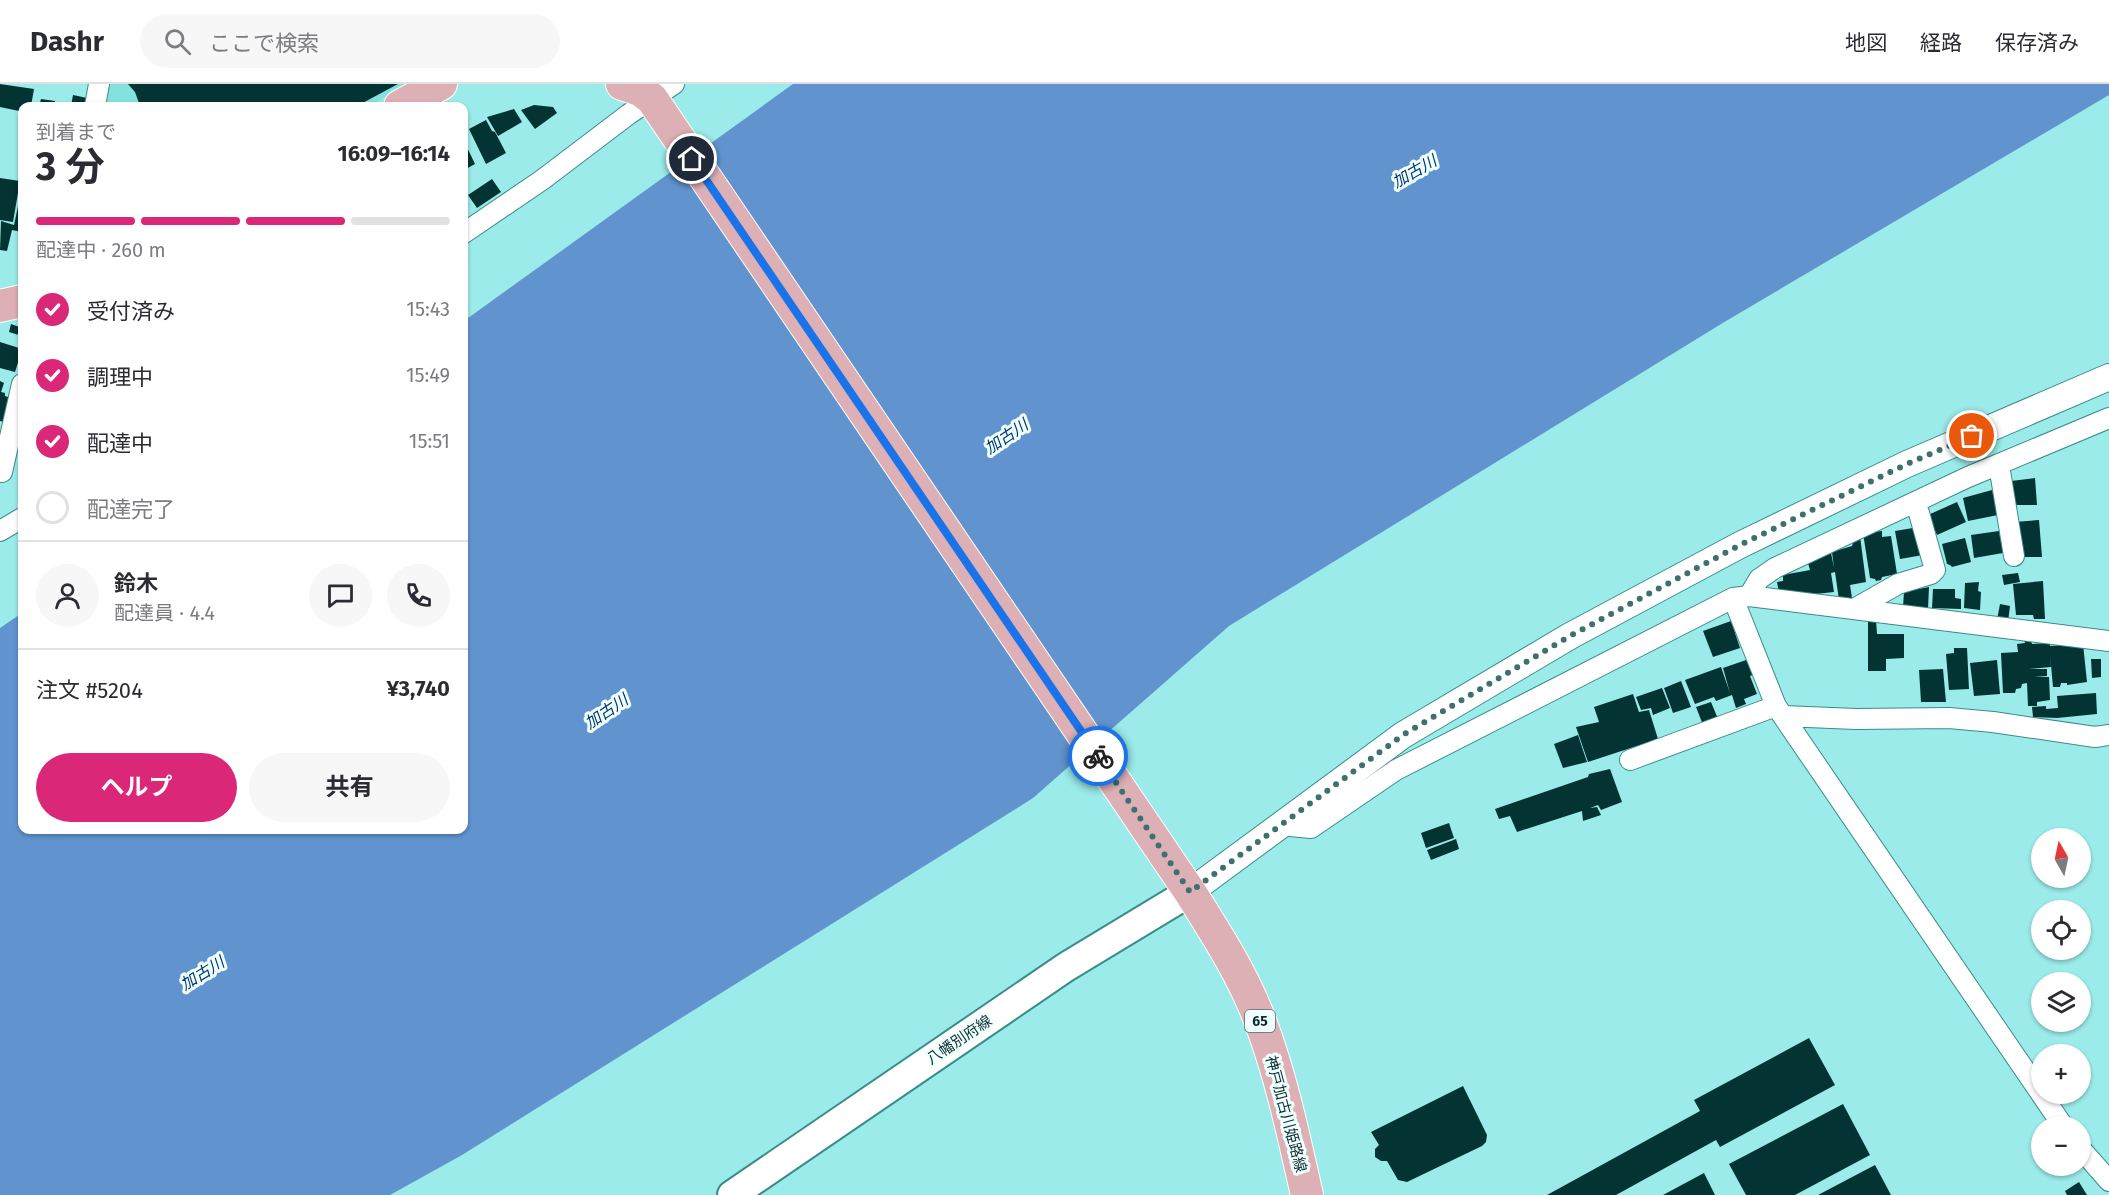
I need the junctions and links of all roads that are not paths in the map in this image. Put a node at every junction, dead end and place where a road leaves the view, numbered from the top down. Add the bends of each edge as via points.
1 (99, 84) edge
2 (441, 84) edge
3 (650, 93) edge
4 (95, 102) edge
5 (407, 102) edge
6 (468, 230) edge
7 (2109, 377) edge
8 (18, 402) edge
9 (2109, 418) edge
10 (1999, 465) junction
11 (2, 472) dead end
12 (1913, 503) junction
13 (18, 520) edge
14 (0, 531) edge
15 (2014, 556) dead end
16 (1741, 597) junction
17 (1854, 609) junction
18 (2109, 641) edge
19 (1779, 711) junction
20 (2109, 735) edge
21 (1630, 760) dead end
22 (1280, 825) junction
23 (1190, 892) junction
24 (2056, 1116) edge
25 (2091, 1161) edge
26 (2109, 1181) edge
27 (732, 1195) edge
28 (1306, 1195) edge

1 - 4 street
2 - 5 main road
3 - 6 street via 542,180
3 - 23 main road, 神戸加古川姫路線 / 65
7 - 22 street via 1907,464 1740,545 1580,631 1403,735
8 - 11 street
9 - 10 street
10 - 12 street
10 - 15 street
12 - 16 street via 1775,568
12 - 17 street via 1935,570 1886,590
13 - 14 street
16 - 17 street
16 - 19 street
16 - 22 street via 1396,770 1311,828
17 - 18 street
19 - 20 street via 1856,719 1949,718
19 - 21 street
19 - 24 street
22 - 23 street
23 - 27 main road, 八幡別府線 via 1066,967
23 - 28 main road, 神戸加古川姫路線 / 65 via 1227,949 1262,1025
25 - 26 street

